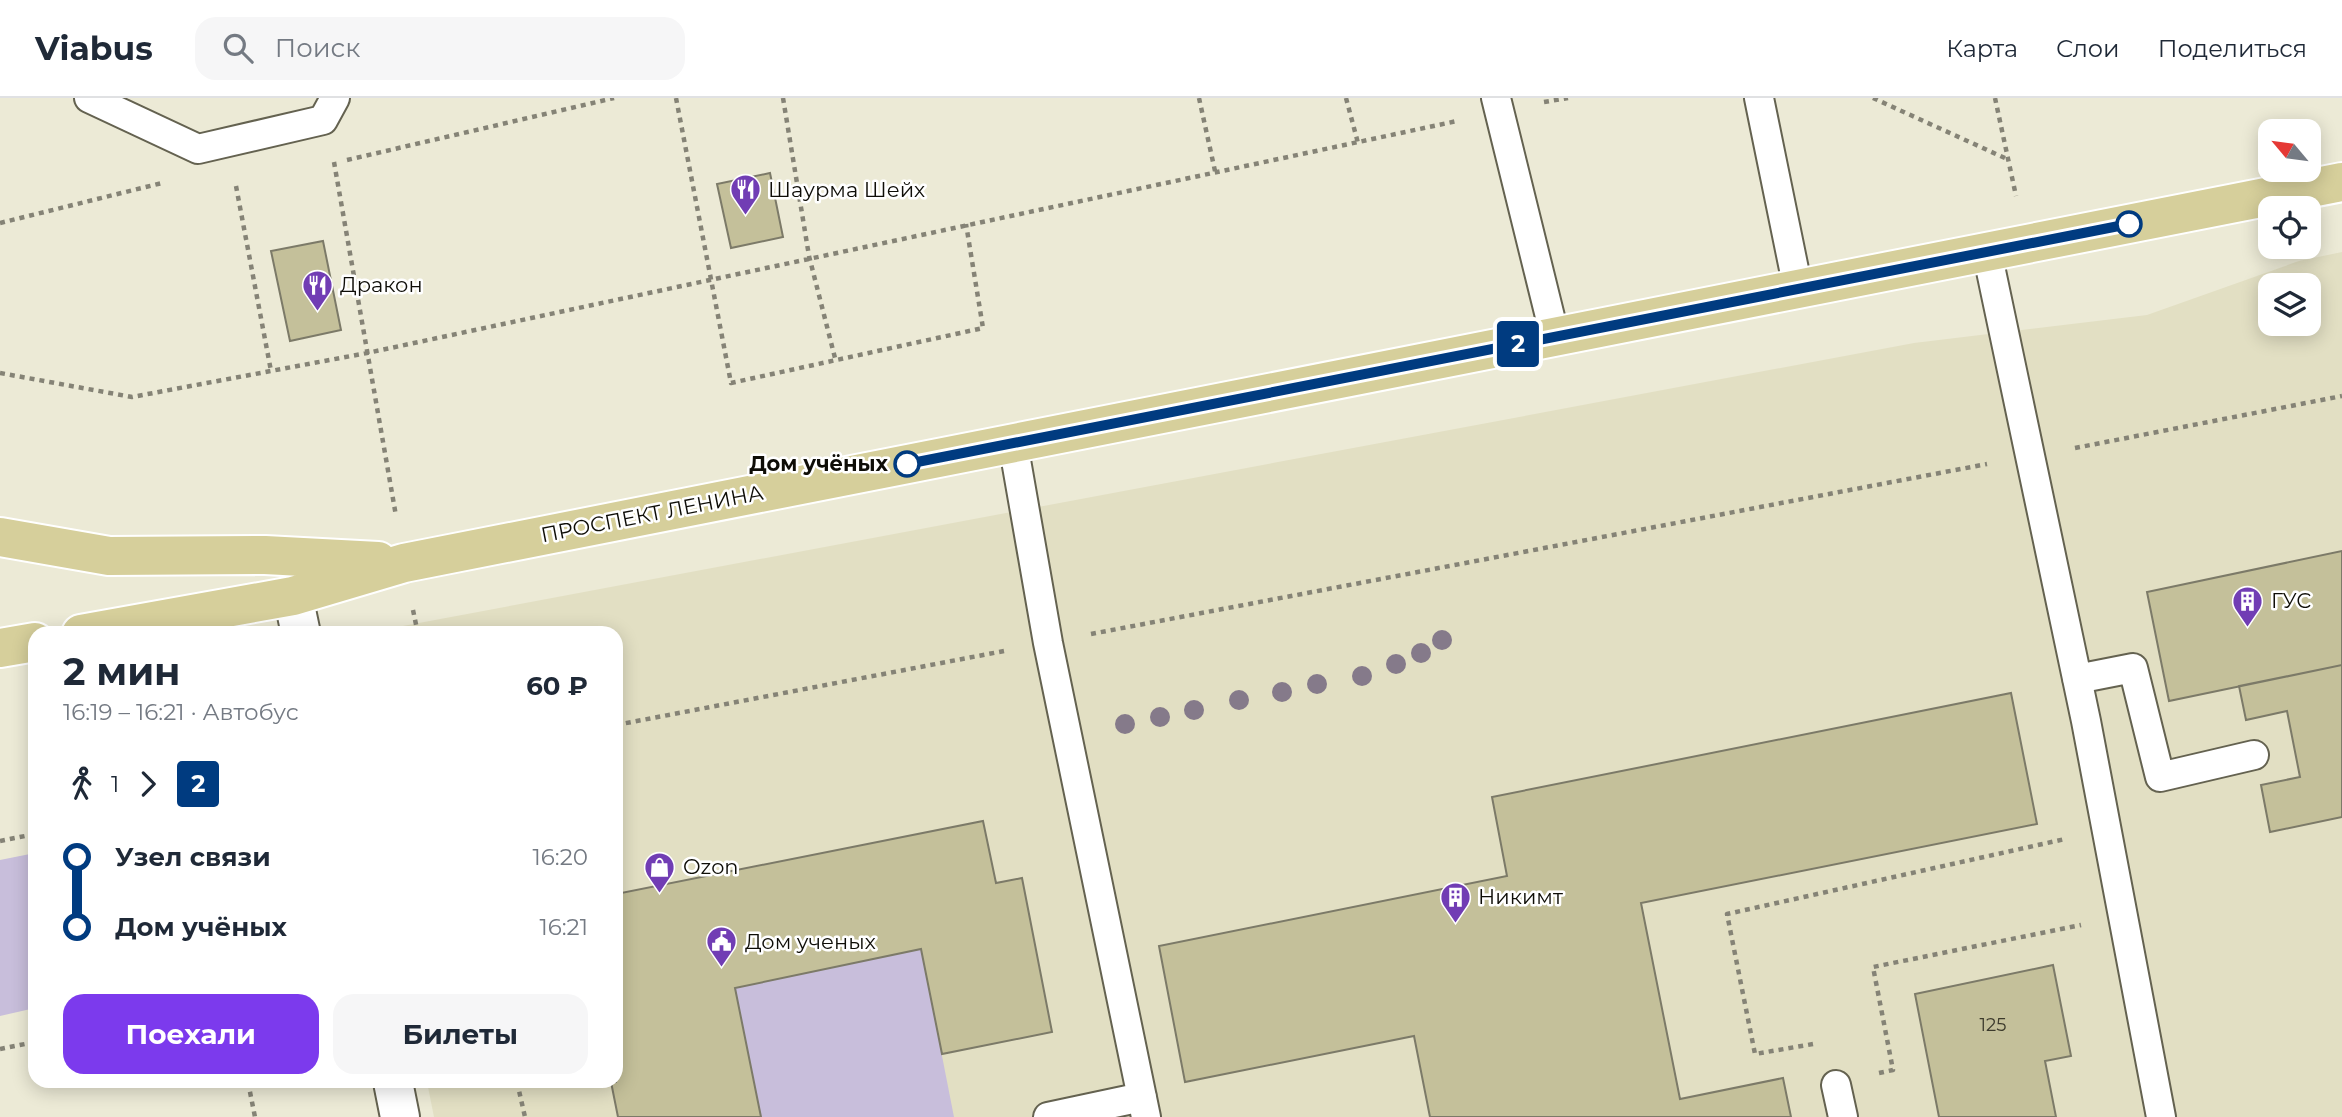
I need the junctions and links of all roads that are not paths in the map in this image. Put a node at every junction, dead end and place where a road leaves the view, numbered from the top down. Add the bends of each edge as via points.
1 (89, 98) edge
2 (1759, 98) edge
3 (1497, 105) edge
4 (329, 109) edge
5 (2342, 182) edge
6 (1987, 252) junction
7 (1798, 289) junction
8 (1555, 337) junction
9 (1013, 443) junction
10 (0, 537) edge
11 (404, 563) junction
12 (293, 596) junction
13 (126, 626) edge
14 (299, 626) edge
15 (28, 643) edge
16 (0, 648) edge
17 (2077, 679) junction
18 (2254, 755) dead end
19 (1836, 1085) road end
20 (394, 1088) edge
21 (1144, 1107) edge
22 (400, 1117) edge
23 (1048, 1117) edge
24 (1843, 1117) edge
25 (2161, 1117) edge

1 - 4 lane via 198,149
2 - 7 lane
3 - 8 lane
5 - 6 main road, ПРОСПЕКТ ЛЕНИНА
6 - 7 main road, ПРОСПЕКТ ЛЕНИНА
6 - 17 lane
7 - 8 main road, ПРОСПЕКТ ЛЕНИНА
8 - 9 main road, ПРОСПЕКТ ЛЕНИНА
9 - 11 main road, ПРОСПЕКТ ЛЕНИНА
9 - 21 lane via 1048,643
10 - 11 main road, ПРОСПЕКТ ЛЕНИНА via 109,556 265,555
11 - 12 main road, ПРОСПЕКТ ЛЕНИНА
12 - 13 main road, ПРОСПЕКТ ЛЕНИНА
12 - 14 street
15 - 16 main road
17 - 18 lane via 2133,668 2160,777
17 - 25 lane
19 - 24 lane
20 - 22 street
21 - 23 lane

